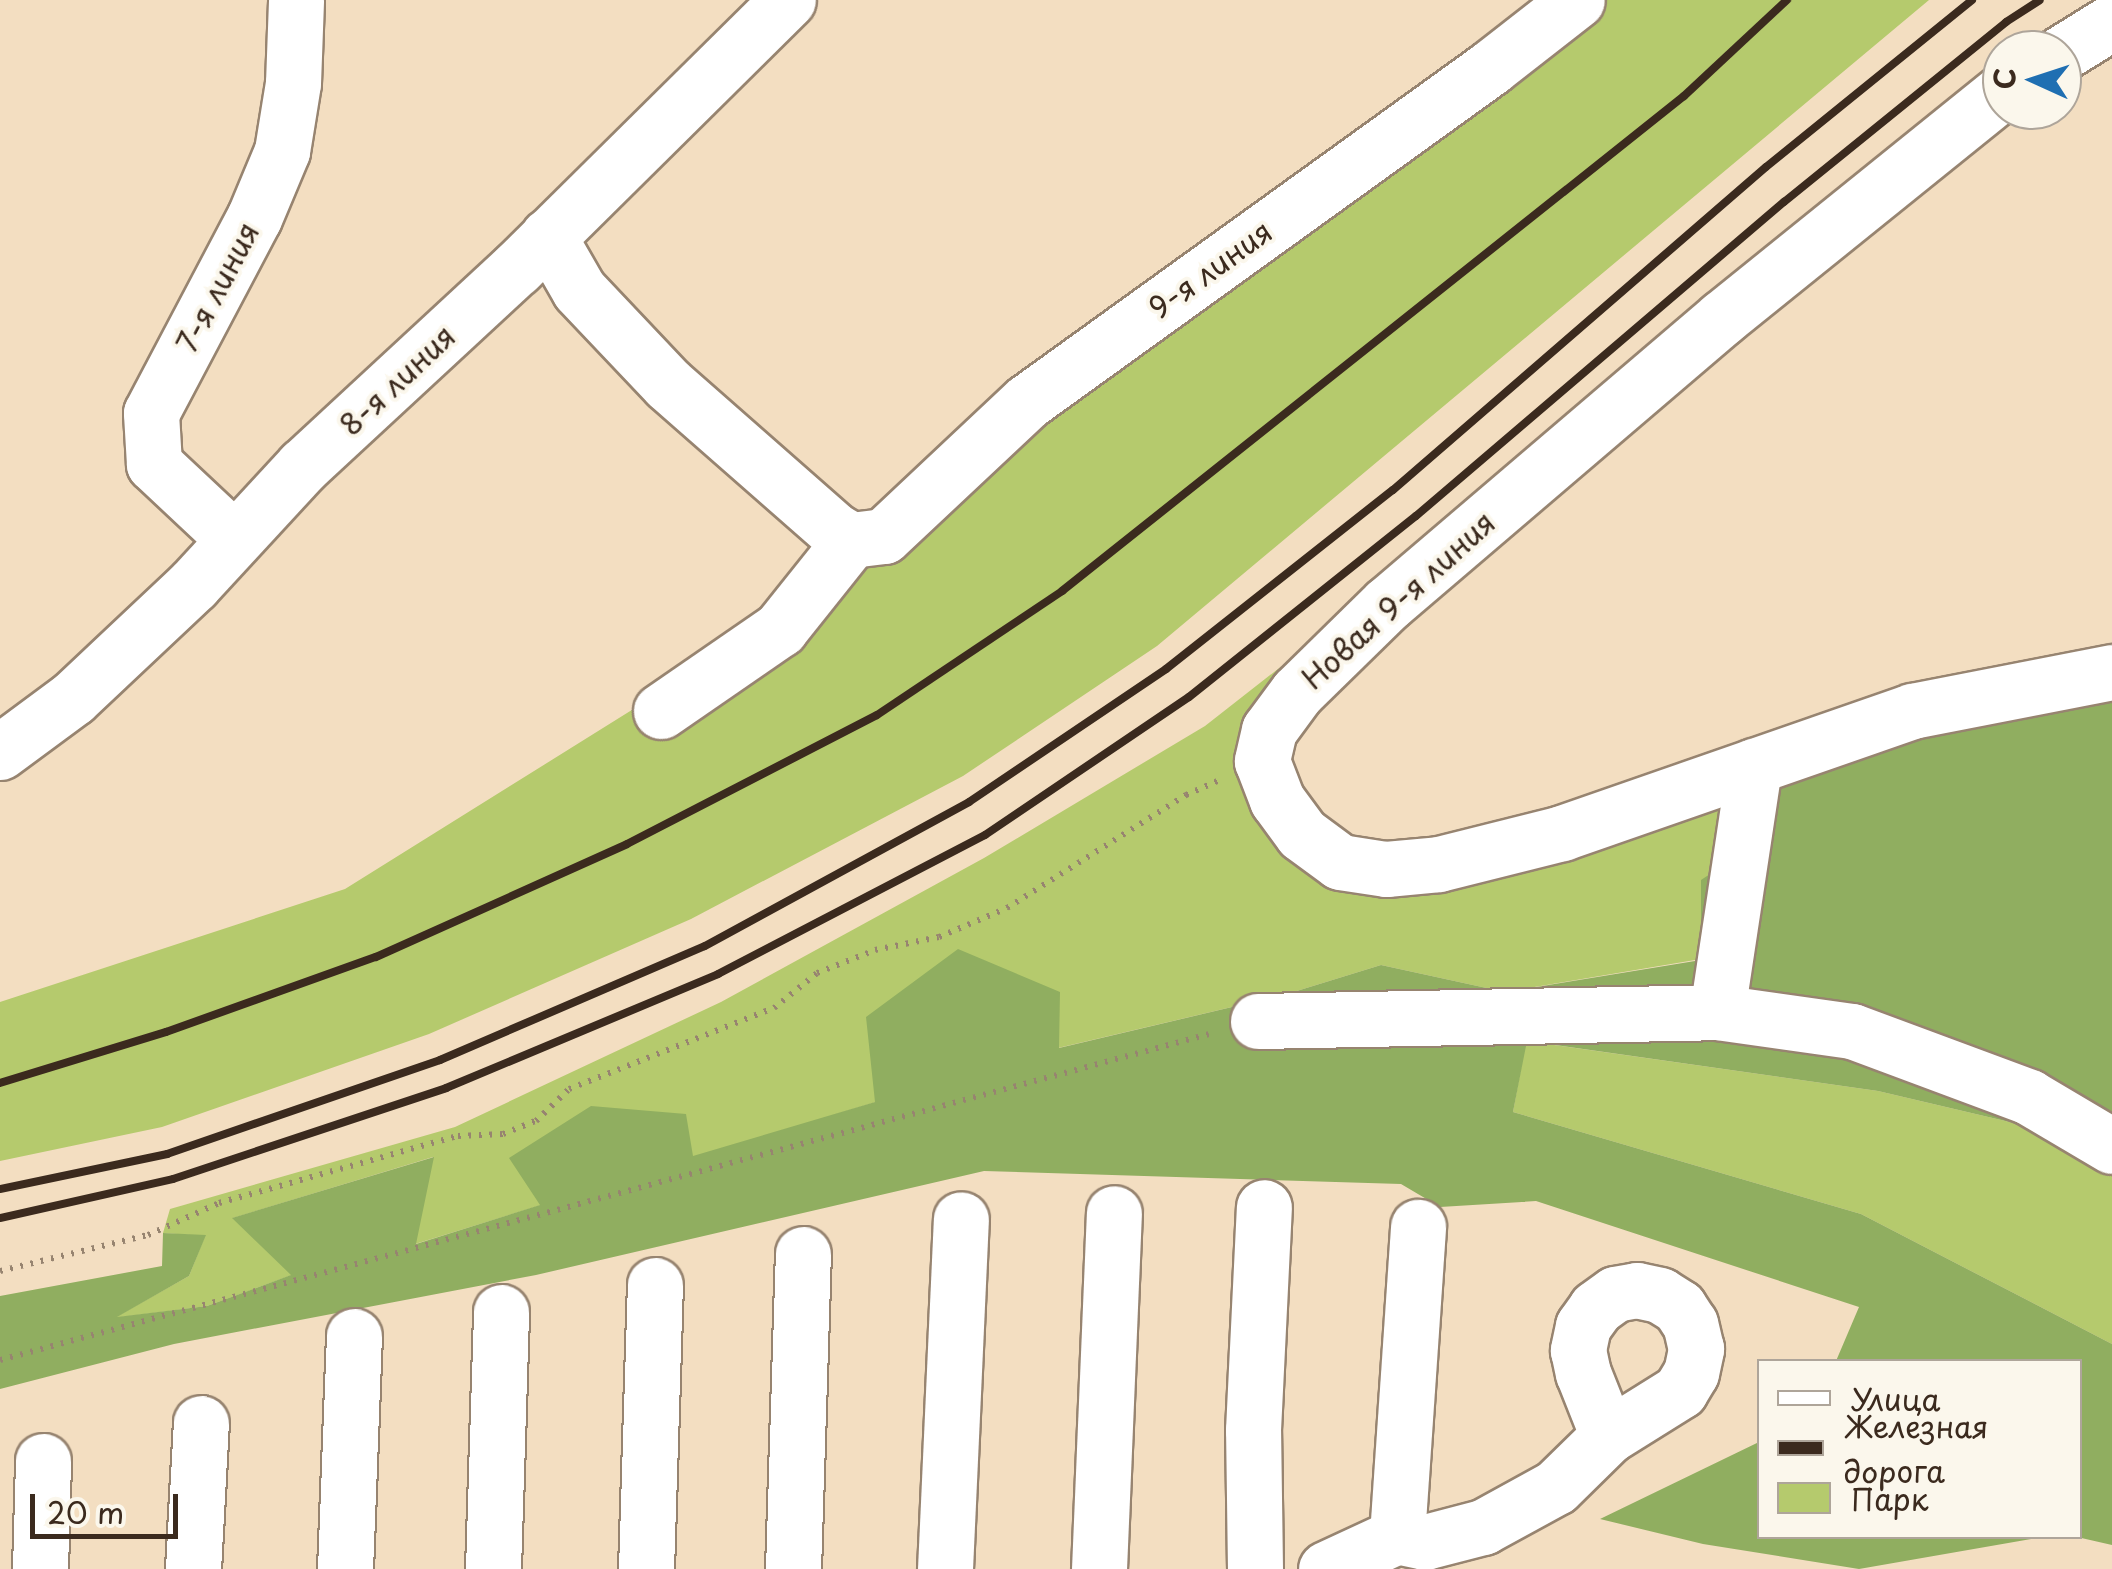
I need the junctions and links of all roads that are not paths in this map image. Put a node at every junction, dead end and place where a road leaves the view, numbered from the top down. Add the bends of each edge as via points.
1 (296, 0) edge
2 (788, 0) edge
3 (1577, 0) edge
4 (2112, 22) edge
5 (2082, 41) edge
6 (1982, 108) edge
7 (548, 236) junction
8 (234, 539) junction
9 (851, 540) junction
10 (2112, 672) edge
11 (662, 711) dead end
12 (0, 752) edge
13 (1754, 766) junction
14 (1718, 1012) junction
15 (1258, 1020) road end
16 (2112, 1146) edge
17 (1264, 1208) dead end
18 (1114, 1213) dead end
19 (961, 1219) dead end
20 (1418, 1227) dead end
21 (803, 1254) dead end
22 (655, 1285) dead end
23 (501, 1312) dead end
24 (354, 1336) dead end
25 (201, 1422) dead end
26 (1608, 1436) dead end
27 (43, 1461) dead end
28 (1397, 1536) junction
29 (40, 1569) edge
30 (192, 1569) edge
31 (345, 1569) edge
32 (493, 1569) edge
33 (646, 1569) edge
34 (793, 1569) edge
35 (945, 1569) edge
36 (1098, 1569) edge
37 (1256, 1569) edge
38 (1326, 1569) edge

1 - 8 street, 7-я линия via 282,151 151,413 154,464
2 - 7 street, 8-я линия
3 - 9 street, 9-я линия via 1028,401 884,536
4 - 5 street
6 - 13 street, Новая 9-я линия via 1722,318 1388,603 1297,692 1269,730 1262,761 1302,834 1340,862 1386,869 1440,864 1562,833
7 - 8 street, 8-я линия
7 - 9 street via 580,290 668,384
8 - 12 street, 8-я линия via 74,698
9 - 11 street via 780,628
10 - 13 street via 1912,711
13 - 14 street
14 - 15 street
14 - 16 street via 1852,1031 2029,1097
17 - 37 street via 1254,1430
18 - 36 street
19 - 35 street
20 - 28 street
21 - 34 street
22 - 33 street
23 - 32 street
24 - 31 street
25 - 30 street
26 - 28 street via 1556,1488 1483,1526 1425,1542
27 - 29 street
28 - 38 street

